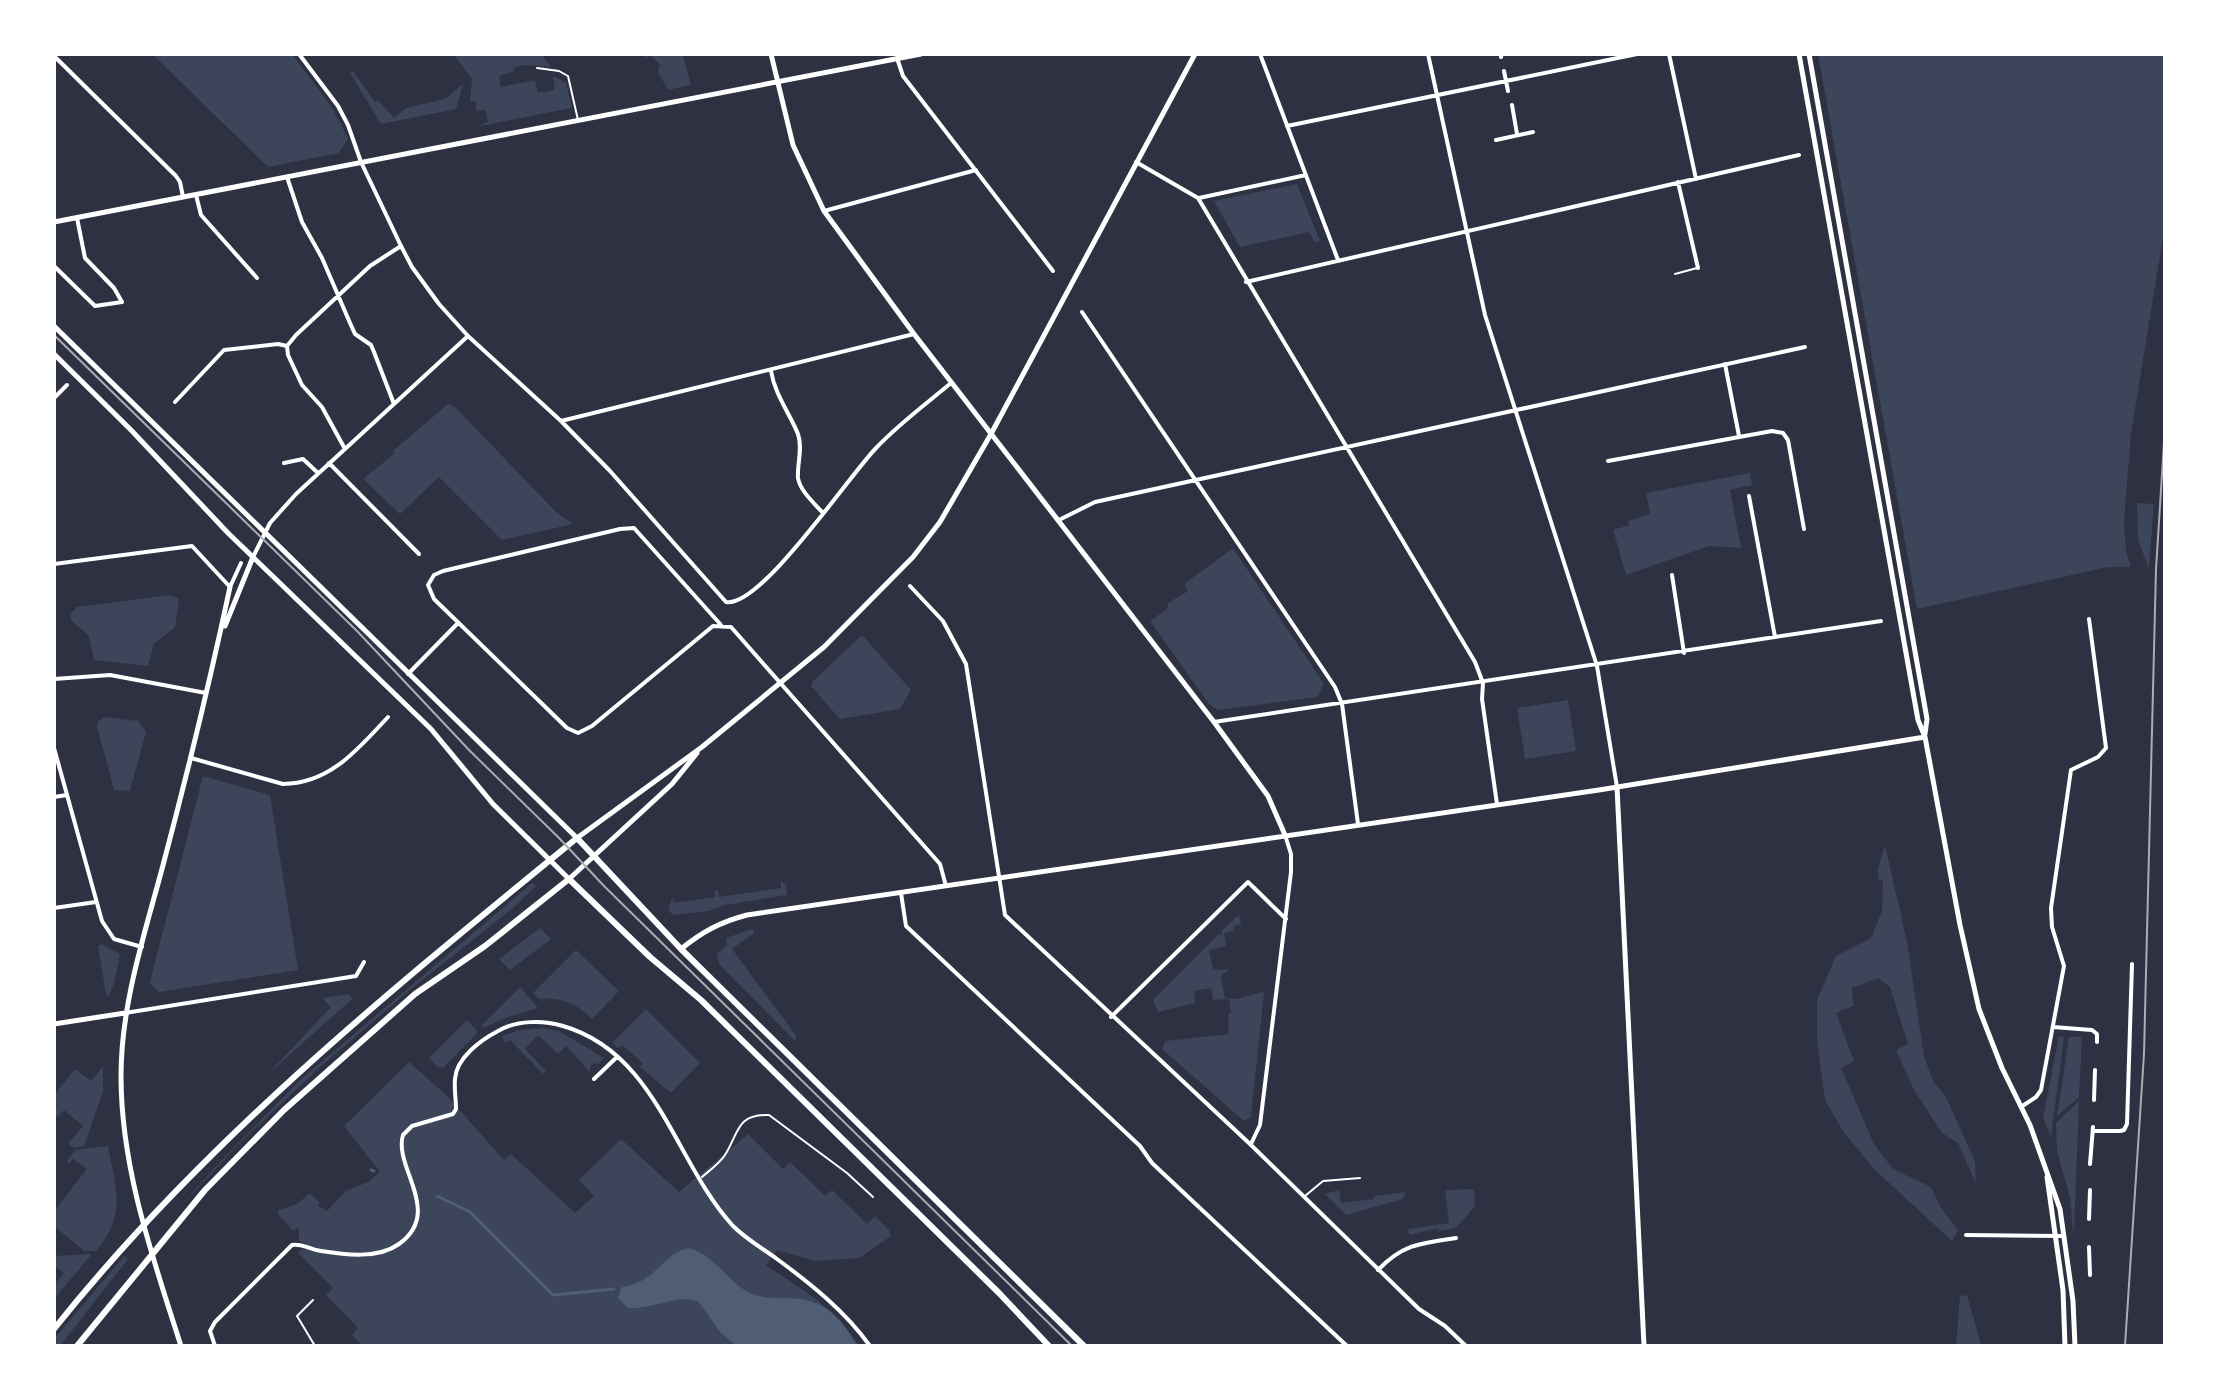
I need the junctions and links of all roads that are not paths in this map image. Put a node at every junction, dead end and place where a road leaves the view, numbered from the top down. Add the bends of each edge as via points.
1 (299, 54) edge
2 (771, 54) edge
3 (921, 54) edge
4 (1195, 54) edge
5 (1260, 54) edge
6 (1428, 54) edge
7 (1637, 54) edge
8 (1669, 54) edge
9 (1799, 54) edge
10 (1809, 54) edge
11 (1630, 55) edge
12 (54, 56) edge
13 (897, 58) junction
14 (537, 68) dead end
15 (1504, 71) dead end
16 (1506, 81) junction
17 (777, 82) junction
18 (1508, 91) dead end
19 (1437, 95) junction
20 (1512, 105) dead end
21 (578, 121) junction
22 (1287, 126) junction
23 (1533, 132) dead end
24 (1517, 135) junction
25 (1496, 140) dead end
26 (1799, 155) dead end
27 (361, 162) junction
28 (1136, 162) junction
29 (976, 170) junction
30 (1306, 175) junction
31 (287, 177) junction
32 (1696, 179) junction
33 (1678, 182) junction
34 (196, 195) junction
35 (184, 197) junction
36 (1198, 198) junction
37 (824, 211) junction
38 (77, 218) junction
39 (54, 222) edge
40 (1466, 231) junction
41 (401, 246) junction
42 (1338, 260) junction
43 (54, 266) edge
44 (1698, 268) joint
45 (1053, 271) dead end
46 (1675, 274) dead end
47 (257, 278) dead end
48 (1246, 282) junction
49 (338, 296) junction
50 (1082, 312) dead end
51 (54, 326) edge
52 (914, 334) junction
53 (468, 336) junction
54 (287, 346) junction
55 (1805, 347) dead end
56 (54, 354) edge
57 (1725, 364) junction
58 (771, 371) junction
59 (951, 383) junction
60 (67, 385) dead end
61 (54, 398) edge
62 (175, 402) dead end
63 (394, 404) junction
64 (1514, 408) junction
65 (561, 421) junction
66 (991, 434) junction
67 (1739, 437) junction
68 (1345, 446) junction
69 (345, 449) junction
70 (1608, 461) dead end
71 (284, 463) dead end
72 (329, 463) junction
73 (318, 473) junction
74 (1195, 479) junction
75 (1749, 496) dead end
76 (823, 513) junction
77 (1059, 520) junction
78 (1804, 529) dead end
79 (265, 532) junction
80 (419, 554) dead end
81 (253, 557) junction
82 (241, 563) dead end
83 (54, 564) edge
84 (1672, 575) dead end
85 (910, 586) dead end
86 (230, 587) junction
87 (2089, 619) dead end
88 (1881, 621) dead end
89 (458, 623) junction
90 (721, 625) junction
91 (220, 635) junction
92 (1775, 637) junction
93 (1684, 653) junction
94 (1597, 666) junction
95 (408, 674) junction
96 (54, 679) edge
97 (1483, 683) junction
98 (780, 684) junction
99 (207, 693) junction
100 (1342, 704) junction
101 (388, 717) dead end
102 (1214, 722) junction
103 (1925, 737) junction
104 (702, 747) junction
105 (54, 748) edge
106 (191, 758) junction
107 (1617, 787) junction
108 (67, 795) junction
109 (54, 797) edge
110 (1497, 804) junction
111 (1358, 824) junction
112 (1285, 835) junction
113 (577, 838) junction
114 (595, 856) junction
115 (550, 860) junction
116 (999, 878) junction
117 (569, 879) junction
118 (946, 886) junction
119 (901, 893) junction
120 (96, 902) junction
121 (54, 908) edge
122 (1286, 919) junction
123 (142, 947) junction
124 (681, 949) junction
125 (364, 962) dead end
126 (2132, 964) dead end
127 (125, 1013) junction
128 (1111, 1017) junction
129 (54, 1024) edge
130 (2053, 1027) junction
131 (2097, 1042) dead end
132 (617, 1057) junction
133 (2095, 1070) dead end
134 (594, 1079) dead end
135 (2094, 1100) dead end
136 (2021, 1107) junction
137 (1250, 1144) junction
138 (2090, 1164) dead end
139 (2046, 1168) junction
140 (701, 1178) junction
141 (1360, 1178) dead end
142 (2090, 1190) dead end
143 (873, 1197) dead end
144 (1304, 1197) junction
145 (2089, 1219) dead end
146 (144, 1226) junction
147 (1966, 1235) dead end
148 (2056, 1235) junction
149 (2064, 1236) junction
150 (1456, 1238) dead end
151 (2089, 1247) dead end
152 (152, 1254) junction
153 (1378, 1270) junction
154 (2090, 1275) dead end
155 (313, 1300) dead end
156 (54, 1329) edge
157 (77, 1346) edge
158 (181, 1346) edge
159 (215, 1346) edge
160 (315, 1346) edge
161 (870, 1346) edge
162 (1049, 1346) edge
163 (1084, 1346) edge
164 (1347, 1346) edge
165 (1466, 1346) edge
166 (1644, 1346) edge
167 (2065, 1346) edge
168 (2075, 1346) edge

1 - 27 street via 338,106
2 - 17 street
3 - 13 street
4 - 28 street
5 - 22 street
6 - 19 street
7 - 11 street
8 - 32 street
9 - 103 street
10 - 103 street via 1927,719
11 - 16 street
12 - 35 street via 176,176
13 - 17 street
13 - 29 street via 903,76
14 - 21 lane via 568,76
15 - 16 street
16 - 18 street
16 - 19 street
17 - 21 street
17 - 37 street via 793,145
19 - 22 street
19 - 40 street
20 - 24 street
21 - 27 street
22 - 30 street
23 - 24 street
24 - 25 street
26 - 32 street
27 - 31 street
27 - 41 street
28 - 36 street
28 - 66 street
29 - 37 street
29 - 45 street
30 - 36 street
30 - 42 street
31 - 34 street
31 - 49 street
32 - 33 street
33 - 40 street
33 - 44 street
34 - 35 street
34 - 47 street via 201,215
35 - 38 street
36 - 48 street
37 - 52 street
38 - 39 street
38 - 43 street via 85,258 122,302 95,306
40 - 42 street
40 - 64 street
41 - 49 street
41 - 53 street via 439,304
42 - 48 street
44 - 46 lane
48 - 68 street
49 - 54 street
49 - 63 street via 355,334 371,345
50 - 74 street
51 - 79 street
52 - 58 street
52 - 59 street
53 - 63 street
53 - 65 street
54 - 62 street via 224,350
54 - 69 street via 302,385 322,407
55 - 57 street
56 - 81 street
57 - 64 street
57 - 67 street
58 - 65 street
58 - 76 street via 774,389 799,436 798,479
59 - 66 street
59 - 76 street via 874,449
60 - 61 street
63 - 69 street
64 - 68 street
64 - 94 street
65 - 76 street via 723,600 743,598 790,555
66 - 77 street
66 - 98 street via 940,522 913,557
67 - 70 street
67 - 78 street via 1772,431 1786,436
68 - 74 street
68 - 97 street
69 - 72 street
71 - 73 street via 303,459
72 - 73 street
72 - 80 street
73 - 79 street
74 - 77 street via 1095,502
74 - 100 street
75 - 92 street
77 - 102 street
79 - 81 street
79 - 95 street
81 - 91 street
81 - 115 street via 431,729 493,804
82 - 86 street
83 - 86 street via 187,546 199,551
84 - 93 street
85 - 116 street via 943,621 966,664
86 - 91 street
87 - 130 street via 2106,748 2071,770 2051,908 2064,966
88 - 92 street
89 - 90 street via 578,733 713,626
89 - 90 street via 431,595 428,585 438,572 626,527 639,531
89 - 95 street
90 - 98 street via 731,627
91 - 99 street
92 - 93 street
93 - 94 street
94 - 97 street
94 - 107 street
95 - 113 street
96 - 99 street via 110,675
97 - 100 street
97 - 110 street
98 - 104 street
98 - 118 street via 940,864
99 - 106 street
100 - 102 street
100 - 111 street
101 - 106 street via 331,772 293,784
102 - 112 street via 1268,796
103 - 107 street
103 - 136 street via 1973,986
104 - 113 street
104 - 114 street via 672,784
105 - 108 street
106 - 123 street
107 - 110 street
107 - 166 street
108 - 109 street
108 - 120 street
110 - 111 street
111 - 112 street
112 - 116 street
112 - 122 street via 1291,864
113 - 114 main road
113 - 115 main road
114 - 117 street
114 - 124 main road
115 - 117 street
115 - 146 main road via 323,1050
116 - 118 street
116 - 128 street via 1005,915
117 - 152 main road via 415,994 323,1074 237,1156
117 - 162 main road via 701,1000
118 - 119 street
119 - 124 street via 736,918 704,931
119 - 164 street via 906,926
120 - 121 street
120 - 123 street via 114,939
122 - 128 street via 1248,882
122 - 137 street via 1260,1125
123 - 127 street
124 - 163 main road
125 - 127 street via 356,976
126 - 138 street via 2127,1124 2120,1131 2093,1129
127 - 129 street
127 - 146 street via 121,1094
128 - 137 street
130 - 131 street via 2092,1030
130 - 136 street via 2041,1090
132 - 134 street
132 - 140 street via 647,1090
132 - 159 street via 573,1028 550,1022 514,1025 488,1037 457,1068 453,1114 412,1126 401,1139 418,1213 403,1241 376,1255 292,1245 215,1322 210,1331
133 - 135 street
136 - 139 street
137 - 144 street
139 - 148 street
139 - 149 street
140 - 143 lane via 722,1159 745,1121 769,1115
140 - 161 street via 722,1213 749,1241 818,1291
141 - 144 lane via 1323,1181
142 - 145 street
144 - 153 street
146 - 152 street
146 - 156 main road
147 - 148 street
148 - 149 street
148 - 167 street
149 - 168 street
150 - 153 street via 1407,1247
151 - 154 street
152 - 157 main road
152 - 158 street
153 - 165 street
155 - 160 lane via 297,1316

